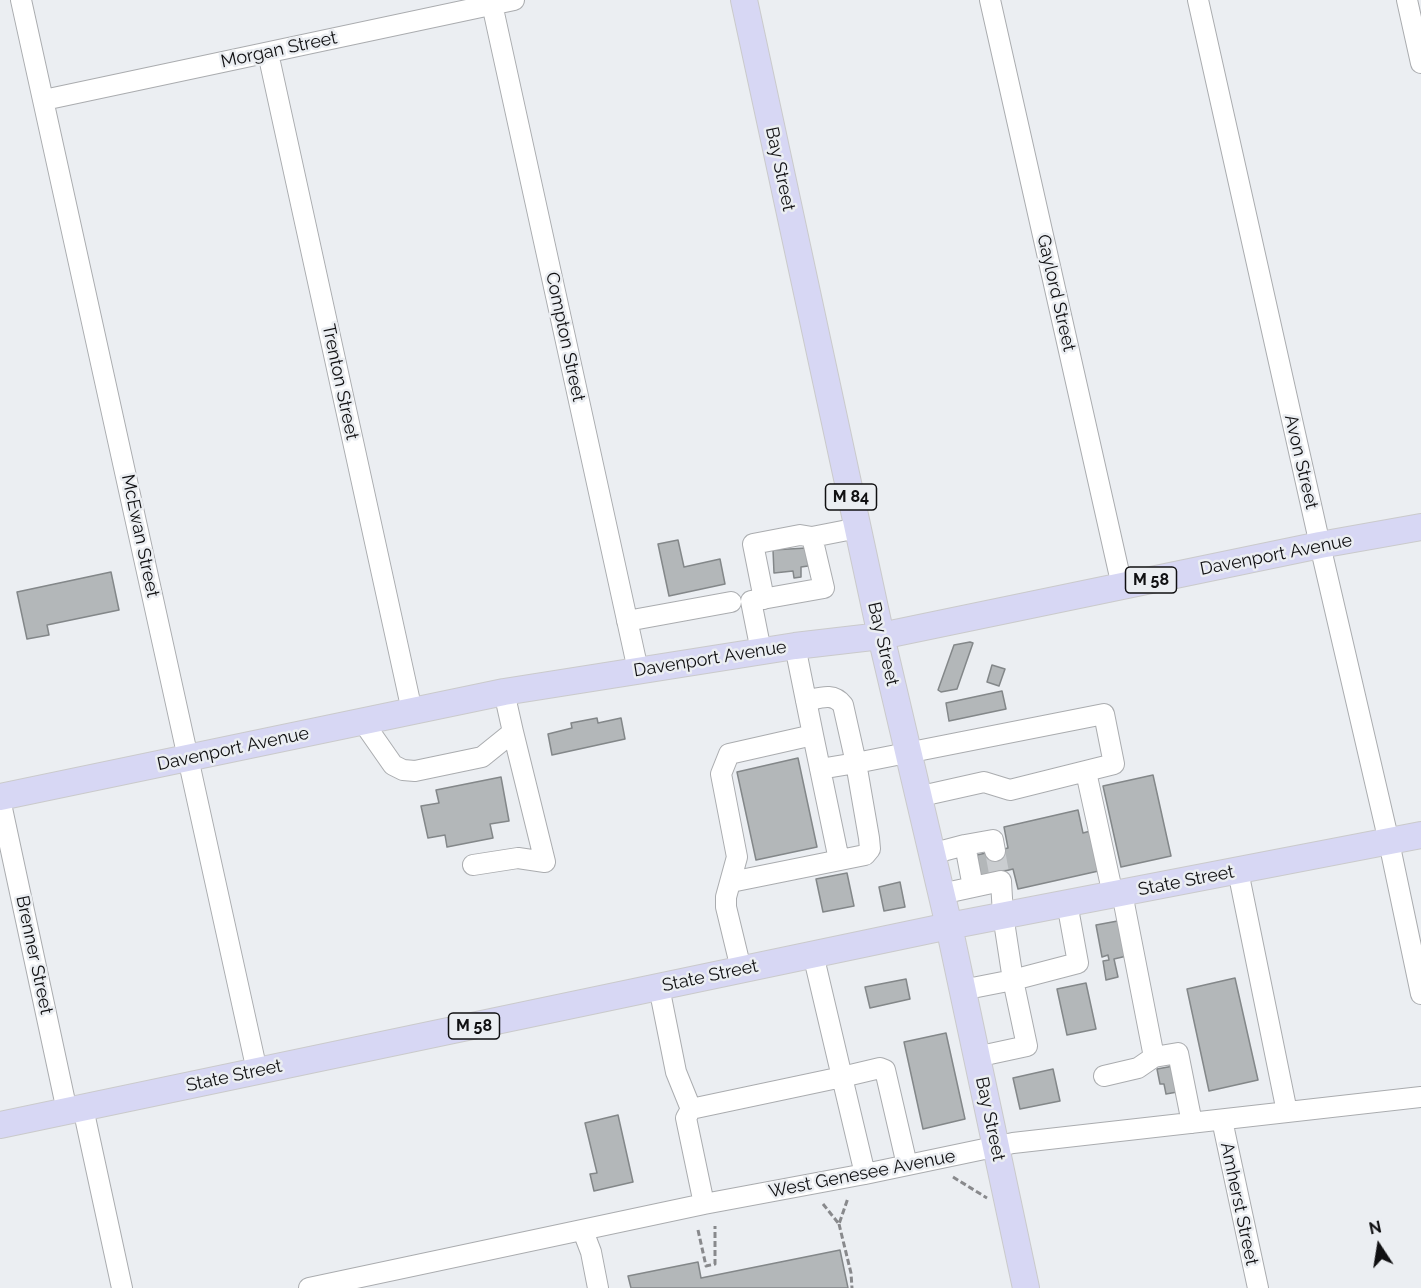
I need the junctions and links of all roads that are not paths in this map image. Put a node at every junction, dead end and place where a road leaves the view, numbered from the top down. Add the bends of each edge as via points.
1 (21, 0) edge
2 (514, 0) edge
3 (744, 0) edge
4 (990, 0) edge
5 (1198, 0) edge
6 (1407, 0) edge
7 (492, 4) junction
8 (268, 53) junction
9 (1421, 63) edge
10 (44, 100) junction
11 (1421, 527) edge
12 (858, 528) junction
13 (812, 537) junction
14 (1320, 545) junction
15 (1122, 586) junction
16 (765, 599) junction
17 (731, 602) dead end
18 (627, 621) junction
19 (881, 636) junction
20 (795, 646) junction
21 (761, 651) junction
22 (638, 670) junction
23 (504, 692) junction
24 (806, 701) junction
25 (412, 711) junction
26 (363, 722) junction
27 (513, 732) junction
28 (813, 735) junction
29 (908, 752) junction
30 (188, 758) junction
31 (856, 763) junction
32 (820, 769) junction
33 (1086, 772) junction
34 (918, 797) junction
35 (0, 798) edge
36 (1421, 835) edge
37 (1389, 842) junction
38 (994, 845) dead end
39 (965, 846) junction
40 (931, 854) junction
41 (839, 860) junction
42 (473, 865) dead end
43 (1238, 871) junction
44 (731, 882) junction
45 (974, 887) junction
46 (941, 894) junction
47 (1118, 894) junction
48 (1067, 903) junction
49 (1003, 915) junction
50 (949, 926) junction
51 (813, 954) junction
52 (741, 969) junction
53 (1013, 980) junction
54 (659, 987) junction
55 (962, 990) junction
56 (1421, 994) edge
57 (976, 1057) junction
58 (1154, 1057) junction
59 (257, 1071) junction
60 (1104, 1076) dead end
61 (842, 1077) junction
62 (1421, 1097) edge
63 (691, 1109) junction
64 (75, 1110) junction
65 (1287, 1112) junction
66 (1222, 1120) junction
67 (1192, 1123) junction
68 (0, 1125) edge
69 (996, 1148) junction
70 (907, 1165) junction
71 (865, 1174) junction
72 (704, 1204) junction
73 (583, 1231) junction
74 (122, 1288) edge
75 (309, 1288) edge
76 (598, 1288) edge
77 (1026, 1288) edge
78 (1258, 1288) edge

1 - 10 street, McEwan Street
2 - 7 street, Morgan Street
3 - 12 main road, Bay Street / M 84
4 - 15 street, Gaylord Street
5 - 14 street, Avon Street
6 - 9 street
7 - 8 street, Morgan Street
7 - 18 street, Compton Street
8 - 10 street, Morgan Street
8 - 25 street, Trenton Street
10 - 30 street, McEwan Street
11 - 14 main road, Davenport Avenue / M 58
12 - 13 street
12 - 19 main road, Bay Street / M 84
13 - 16 street via 824,588
13 - 16 street via 800,535 753,544
14 - 15 main road, Davenport Avenue / M 58
14 - 37 street, Avon Street
15 - 19 main road, Davenport Avenue / M 58
16 - 21 street via 751,601
17 - 18 street
18 - 22 street, Compton Street
19 - 20 main road, Davenport Avenue / M 58
19 - 29 main road, Bay Street / M 84
20 - 21 main road, Davenport Avenue / M 58
20 - 24 street
21 - 22 main road, Davenport Avenue / M 58
22 - 23 main road, Davenport Avenue / M 58
23 - 25 main road, Davenport Avenue / M 58
23 - 27 street
24 - 28 street
24 - 31 street via 831,696 839,700
25 - 26 main road, Davenport Avenue / M 58
26 - 27 street via 393,765 416,771 482,758
26 - 30 main road, Davenport Avenue / M 58
27 - 42 street via 545,862 518,858
28 - 32 street
28 - 44 street via 729,754 721,774 737,856
29 - 31 street
29 - 33 street via 1104,714 1114,764
29 - 34 main road, Bay Street / M 84
30 - 35 main road, Davenport Avenue / M 58
30 - 59 street, McEwan Street
31 - 32 street
31 - 41 street via 870,849 865,855
32 - 41 street
33 - 34 street via 1010,790 984,782
33 - 47 street
34 - 40 main road, Bay Street / M 84
35 - 64 street, Brenner Street
36 - 37 main road, State Street / M 58
37 - 43 main road, State Street / M 58
37 - 56 street, Avon Street
38 - 39 street
39 - 40 street
39 - 45 street
40 - 46 main road, Bay Street / M 84
41 - 44 street
43 - 47 main road, State Street / M 58
43 - 65 street
44 - 52 street via 726,907
45 - 46 street
45 - 49 street via 1000,877
46 - 50 main road, Bay Street / M 84
47 - 48 main road, State Street / M 58
47 - 58 street
48 - 49 main road, State Street / M 58
48 - 53 street via 1078,963
49 - 50 main road, State Street / M 58
49 - 53 street
50 - 51 main road, State Street / M 58
50 - 55 main road, Bay Street
51 - 52 main road, State Street / M 58
51 - 61 street
52 - 54 main road, State Street / M 58
53 - 55 street
53 - 57 street via 1027,1046
54 - 59 main road, State Street / M 58
54 - 63 street via 676,1072
55 - 57 main road, Bay Street
57 - 69 main road, Bay Street
58 - 60 street via 1138,1068
58 - 67 street via 1178,1053
59 - 64 main road, State Street / M 58
61 - 63 street
61 - 70 street via 885,1070
61 - 71 street
62 - 65 street, West Genesee Avenue
63 - 72 street via 686,1118
64 - 68 main road, State Street / M 58
64 - 74 street, Brenner Street
65 - 66 street, West Genesee Avenue
66 - 67 street, West Genesee Avenue
66 - 78 street, Amherst Street
67 - 69 street, West Genesee Avenue
69 - 70 street, West Genesee Avenue
69 - 77 main road, Bay Street
70 - 71 street, West Genesee Avenue
71 - 72 street, West Genesee Avenue
72 - 73 street, West Genesee Avenue
73 - 75 street, West Genesee Avenue
73 - 76 street

